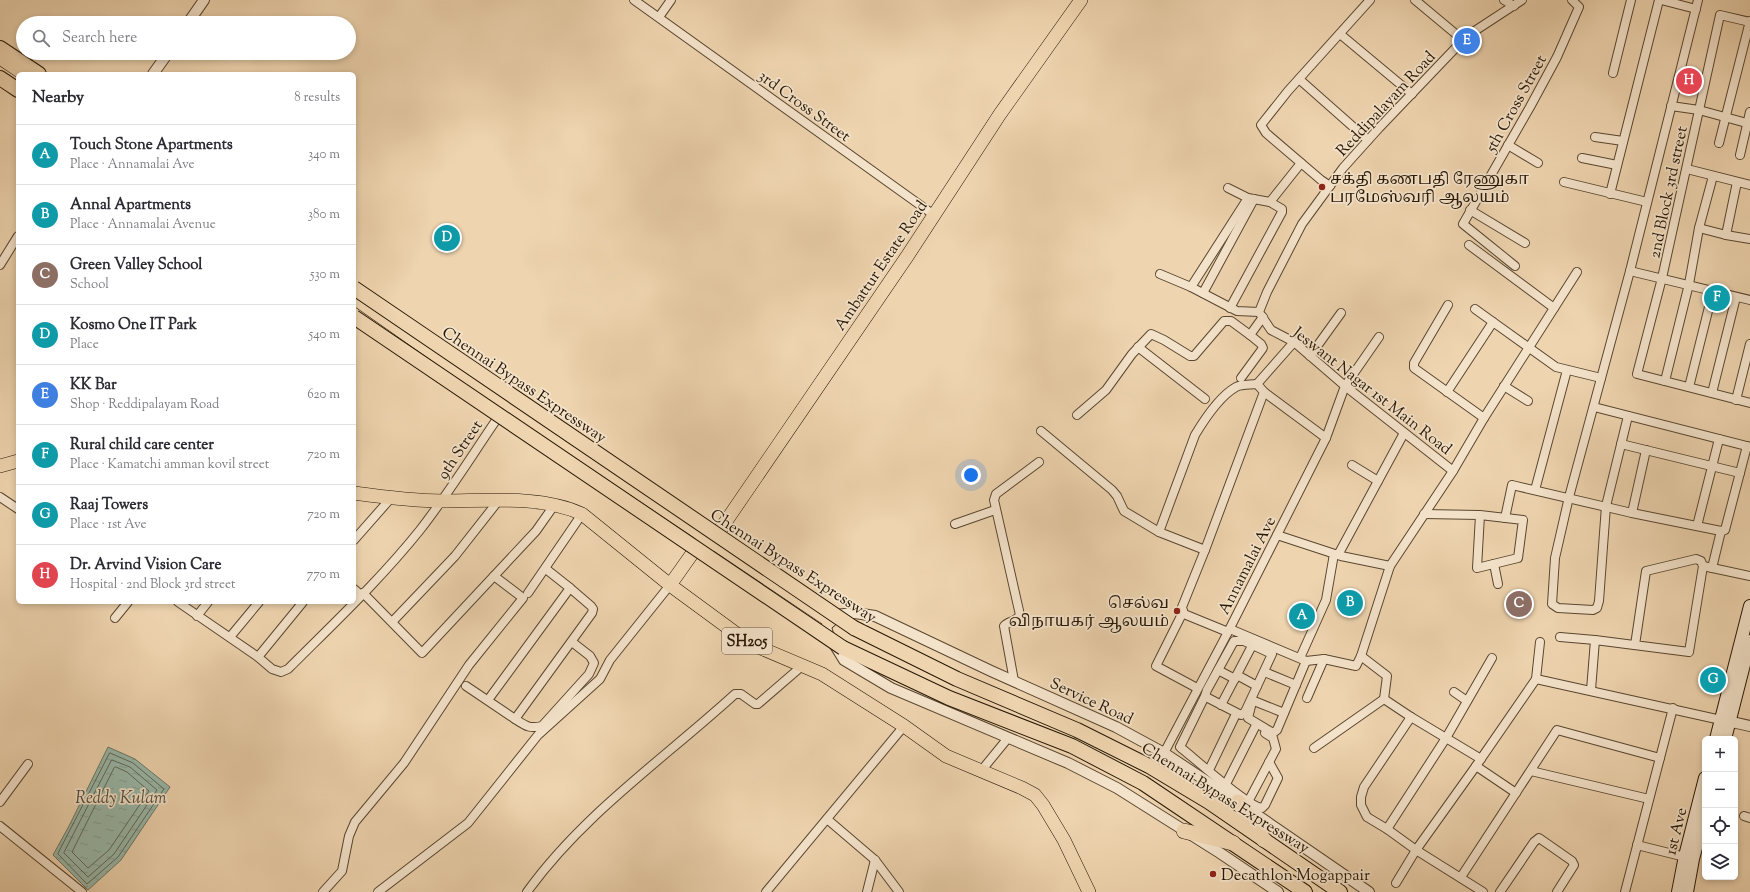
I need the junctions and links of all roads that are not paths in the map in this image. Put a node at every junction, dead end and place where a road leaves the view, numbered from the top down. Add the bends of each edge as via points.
1 (204, 0) edge
2 (634, 0) edge
3 (671, 0) edge
4 (1070, 0) edge
5 (1081, 0) edge
6 (1370, 0) edge
7 (1415, 0) edge
8 (1504, 0) edge
9 (1522, 0) edge
10 (1572, 0) edge
11 (1631, 0) edge
12 (1660, 0) edge
13 (1698, 0) edge
14 (1514, 6) junction
15 (1696, 9) junction
16 (193, 16) edge
17 (659, 17) junction
18 (1750, 21) edge
19 (1340, 34) junction
20 (1463, 40) junction
21 (0, 48) edge
22 (0, 58) edge
23 (16, 59) edge
24 (18, 60) edge
25 (163, 60) edge
26 (0, 72) edge
27 (21, 72) edge
28 (36, 72) edge
29 (154, 72) edge
30 (1613, 73) dead end
31 (0, 78) edge
32 (1299, 79) junction
33 (16, 83) edge
34 (16, 89) edge
35 (1412, 94) junction
36 (1671, 106) junction
37 (1699, 110) junction
38 (1750, 112) edge
39 (1725, 117) junction
40 (1748, 124) edge
41 (1595, 137) dead end
42 (1368, 140) junction
43 (1623, 141) junction
44 (1719, 142) dead end
45 (1508, 145) junction
46 (1740, 155) dead end
47 (1582, 158) dead end
48 (1301, 163) junction
49 (1538, 163) dead end
50 (1618, 165) junction
51 (1687, 169) junction
52 (1713, 176) junction
53 (1564, 182) dead end
54 (1737, 182) junction
55 (1750, 185) edge
56 (1330, 186) junction
57 (1228, 188) dead end
58 (1610, 194) junction
59 (1251, 198) junction
60 (1270, 202) junction
61 (1647, 202) junction
62 (1470, 210) junction
63 (931, 214) junction
64 (1698, 228) junction
65 (1726, 235) junction
66 (1750, 238) edge
67 (16, 239) edge
68 (1525, 243) dead end
69 (1469, 245) dead end
70 (0, 265) edge
71 (1515, 266) dead end
72 (1630, 271) junction
73 (1577, 272) dead end
74 (1160, 274) dead end
75 (1662, 278) junction
76 (1689, 284) junction
77 (1191, 287) junction
78 (356, 289) edge
79 (1713, 291) junction
80 (1203, 293) junction
81 (1736, 296) junction
82 (356, 299) edge
83 (1750, 300) edge
84 (1448, 305) dead end
85 (1230, 308) junction
86 (1554, 308) junction
87 (1475, 309) dead end
88 (1341, 312) dead end
89 (356, 313) edge
90 (1261, 315) junction
91 (356, 318) edge
92 (1493, 322) junction
93 (1250, 335) junction
94 (1378, 337) dead end
95 (1294, 342) junction
96 (1750, 344) edge
97 (1138, 347) junction
98 (1528, 348) junction
99 (1310, 356) junction
100 (1567, 370) junction
101 (1241, 378) dead end
102 (1601, 378) junction
103 (1665, 381) junction
104 (1257, 384) junction
105 (1345, 386) junction
106 (1504, 386) junction
107 (1689, 387) junction
108 (1264, 392) junction
109 (1447, 392) junction
110 (1712, 393) junction
111 (1205, 399) dead end
112 (1736, 400) junction
113 (1528, 401) dead end
114 (1750, 403) edge
115 (1594, 407) junction
116 (504, 408) junction
117 (1077, 415) dead end
118 (1628, 416) junction
119 (1484, 418) junction
120 (1042, 431) dead end
121 (1404, 433) junction
122 (1326, 438) junction
123 (1719, 439) junction
124 (1621, 444) junction
125 (1749, 446) edge
126 (1646, 450) junction
127 (16, 462) edge
128 (1039, 462) dead end
129 (1352, 465) dead end
130 (0, 466) edge
131 (1712, 467) junction
132 (1453, 471) junction
133 (1740, 473) junction
134 (1378, 481) junction
135 (1535, 490) junction
136 (356, 493) edge
137 (0, 497) edge
138 (1569, 497) junction
139 (391, 498) junction
140 (499, 500) junction
141 (441, 501) junction
142 (555, 504) junction
143 (1606, 506) junction
144 (16, 508) edge
145 (995, 510) junction
146 (1632, 513) junction
147 (582, 514) junction
148 (1424, 514) junction
149 (1480, 515) junction
150 (1505, 518) junction
151 (955, 524) dead end
152 (1697, 526) junction
153 (1721, 531) junction
154 (1159, 532) junction
155 (1277, 535) junction
156 (356, 538) edge
157 (705, 543) junction
158 (1205, 550) junction
159 (1336, 554) junction
160 (1494, 564) junction
161 (1390, 566) junction
162 (1703, 566) junction
163 (1712, 568) junction
164 (546, 569) junction
165 (494, 576) junction
166 (1750, 576) edge
167 (1498, 584) dead end
168 (670, 585) junction
169 (570, 588) junction
170 (356, 590) edge
171 (528, 593) dead end
172 (362, 594) junction
173 (356, 600) edge
174 (126, 604) edge
175 (181, 604) edge
176 (206, 604) edge
177 (257, 604) edge
178 (301, 604) edge
179 (352, 604) edge
180 (1750, 606) edge
181 (1183, 612) junction
182 (197, 616) junction
183 (115, 618) dead end
184 (393, 621) junction
185 (828, 624) junction
186 (1229, 630) junction
187 (230, 637) junction
188 (1560, 637) dead end
189 (1595, 640) junction
190 (1750, 641) edge
191 (572, 642) junction
192 (1254, 642) junction
193 (1540, 642) dead end
194 (1635, 645) junction
195 (1277, 652) junction
196 (1361, 656) junction
197 (258, 657) junction
198 (1492, 658) dead end
199 (1324, 659) junction
200 (1303, 662) junction
201 (802, 666) junction
202 (1747, 668) edge
203 (1218, 670) junction
204 (1268, 673) junction
205 (1236, 677) junction
206 (1536, 679) junction
207 (1014, 681) junction
208 (1296, 685) junction
209 (466, 686) dead end
210 (1257, 686) junction
211 (1592, 690) junction
212 (1196, 691) junction
213 (1454, 692) dead end
214 (1204, 698) junction
215 (1307, 698) dead end
216 (1384, 698) junction
217 (488, 700) junction
218 (1254, 701) junction
219 (1467, 701) junction
220 (1221, 706) junction
221 (1673, 708) junction
222 (1284, 713) junction
223 (1235, 716) junction
224 (1411, 717) junction
225 (515, 719) junction
226 (1725, 721) junction
227 (904, 726) junction
228 (1750, 726) edge
229 (1255, 727) junction
230 (1718, 736) edge
231 (1725, 736) edge
232 (1008, 738) junction
233 (1446, 738) junction
234 (1171, 740) junction
235 (1180, 747) junction
236 (1314, 748) dead end
237 (1164, 753) junction
238 (1481, 758) junction
239 (1660, 758) junction
240 (1269, 762) junction
241 (28, 764) dead end
242 (1476, 766) junction
243 (1209, 770) junction
244 (981, 771) junction
245 (1531, 772) junction
246 (1226, 784) junction
247 (1516, 793) junction
248 (1702, 793) edge
249 (1649, 799) junction
250 (0, 802) edge
251 (1243, 802) junction
252 (827, 819) junction
253 (1702, 822) edge
254 (0, 826) edge
255 (1387, 829) junction
256 (1184, 831) junction
257 (1264, 840) junction
258 (1233, 842) junction
259 (1637, 845) junction
260 (1416, 850) junction
261 (1689, 858) junction
262 (875, 860) junction
263 (1461, 877) junction
264 (1396, 883) dead end
265 (82, 892) edge
266 (323, 892) edge
267 (378, 892) edge
268 (527, 892) edge
269 (766, 892) edge
270 (867, 892) edge
271 (899, 892) edge
272 (1089, 892) edge
273 (1278, 892) edge
274 (1305, 892) edge
275 (1340, 892) edge
276 (1369, 892) edge
277 (1483, 892) edge
278 (1500, 892) edge
279 (1557, 892) edge
280 (1625, 892) edge
281 (1678, 892) edge
282 (1687, 892) edge

1 - 16 street
2 - 17 street, 3rd Cross Street
3 - 17 street
4 - 63 main road, Ambattur Estate Road
5 - 63 main road, Ambattur Estate Road
6 - 19 street
7 - 20 street
8 - 14 street
9 - 14 street, Reddipalayam Road
10 - 45 street, 5th Cross Street via 1579,7 1557,57
11 - 30 street
12 - 15 street
12 - 43 street
13 - 15 street
14 - 20 street, Reddipalayam Road
15 - 36 street
17 - 63 street, 3rd Cross Street
18 - 37 street, 2nd Block 3rd street via 1720,15
18 - 39 street
19 - 32 street
19 - 35 street
20 - 35 street, Reddipalayam Road
21 - 23 highway
22 - 27 main road
24 - 28 highway
25 - 29 street
26 - 33 main road
31 - 34 highway
32 - 42 street
32 - 48 street via 1261,124 1266,133
35 - 42 street, Reddipalayam Road
36 - 37 street
36 - 61 street
37 - 39 street
37 - 51 street, 2nd Block 3rd street
38 - 40 street
39 - 40 street
39 - 44 street
40 - 46 street
41 - 43 street
42 - 56 street, Reddipalayam Road
43 - 50 street
45 - 49 street
45 - 62 street, 5th Cross Street
47 - 50 street
48 - 56 street
48 - 60 street
50 - 58 street
51 - 52 street
51 - 75 street, 2nd Block 3rd street
52 - 54 street
52 - 64 street
53 - 58 street
54 - 55 street
54 - 65 street
56 - 90 street, Reddipalayam Road via 1302,224 1267,292
57 - 59 street
58 - 61 street
59 - 60 street
59 - 77 street
59 - 80 street
60 - 85 street via 1282,209 1282,212
61 - 72 street
62 - 68 street
62 - 71 street, 5th Cross Street via 1464,220 1465,226
63 - 157 main road, Ambattur Estate Road
64 - 65 street
64 - 76 street
65 - 66 street
67 - 70 street
69 - 86 street
72 - 75 street
72 - 102 street
73 - 86 street
74 - 77 street
75 - 76 street
75 - 103 street, 2nd Block 3rd street via 1637,374
76 - 79 street
76 - 103 street
77 - 80 street
78 - 257 highway, Chennai Bypass Expressway, bridge via 854,628 957,679 1077,730 1149,766 1209,802
79 - 81 street
79 - 107 street
80 - 85 street
81 - 83 street
81 - 110 street
82 - 116 main road
84 - 109 street via 1413,365 1415,370
85 - 90 street
86 - 98 street
87 - 92 street
88 - 99 street
89 - 116 main road
90 - 93 street, Reddipalayam Road
90 - 95 street, Jeswant Nagar 1st Main Road via 1271,330
91 - 258 highway, Chennai Bypass Expressway, bridge via 843,648 949,698 1072,746 1143,783
92 - 98 street
92 - 109 street
93 - 97 street via 1226,320 1194,356 1153,334 1147,336
93 - 101 street via 1263,348
94 - 105 street, Annamalai Ave
95 - 99 street, Jeswant Nagar 1st Main Road
95 - 104 street
96 - 112 street
97 - 111 street
97 - 117 street via 1106,390
98 - 100 street via 1556,367
98 - 106 street
99 - 105 street, Jeswant Nagar 1st Main Road
100 - 102 street
100 - 135 street
102 - 115 street
103 - 107 street
104 - 108 street
104 - 154 street via 1236,386 1205,419 1195,435
105 - 121 street, Jeswant Nagar 1st Main Road
105 - 122 street, Annamalai Ave
106 - 113 street
106 - 119 street
107 - 110 street
108 - 122 street
108 - 158 street
109 - 119 street
110 - 112 street
112 - 114 street
115 - 118 street
115 - 138 street
116 - 141 street, 9th Street
116 - 157 main road
118 - 123 street
118 - 124 street
119 - 132 street
120 - 154 street via 1112,490 1124,511
121 - 132 street, Jeswant Nagar 1st Main Road
121 - 134 street
122 - 155 street, Annamalai Ave
123 - 125 street
123 - 131 street
124 - 126 street
124 - 143 street
125 - 133 street
126 - 131 street
126 - 146 street
127 - 130 main road
128 - 145 street via 996,494
129 - 134 street
131 - 133 street
131 - 152 street
132 - 148 street
133 - 153 street via 1727,526
134 - 159 street
135 - 138 street
135 - 150 street via 1512,485
136 - 139 main road, SH205
137 - 144 street
138 - 143 street
138 - 143 street via 1555,558 1552,604 1558,608 1597,608 1600,601
139 - 141 main road, SH205
139 - 156 street
140 - 141 main road, SH205
140 - 142 main road, SH205
140 - 184 street via 456,556
141 - 172 street, 9th Street via 419,530
142 - 147 main road, SH205
142 - 165 street via 536,531
143 - 146 street
145 - 151 street
145 - 207 street via 1020,615 1004,626
146 - 152 street
147 - 164 street
147 - 168 main road, SH205
148 - 149 street
148 - 161 street
149 - 150 street
149 - 160 street via 1477,568
150 - 160 street via 1523,520 1518,558
152 - 153 street
153 - 163 street
154 - 158 street
155 - 159 street
155 - 186 street, Annamalai Ave
157 - 168 main road, Ambattur Estate Road
157 - 185 main road
158 - 181 street via 1182,607
159 - 161 street
159 - 200 street via 1326,600
160 - 167 street
161 - 196 street
162 - 163 street
162 - 194 street via 1701,561 1696,559 1646,571
162 - 194 street via 1689,652
163 - 166 street
164 - 169 street
164 - 171 street
165 - 184 street via 422,652
165 - 266 street via 523,598 469,665 404,763 355,822 349,836 342,871
168 - 201 main road, SH205 via 749,643
168 - 267 street via 610,660 600,679 538,735 468,823
169 - 191 street via 593,610
169 - 217 street
170 - 172 street
172 - 173 street, 9th Street
172 - 184 street
174 - 183 street
175 - 182 street, 9th Street
176 - 182 street
177 - 187 street
178 - 197 street
179 - 197 street, 9th Street via 288,669 281,672 272,669
180 - 226 main road
181 - 186 street
181 - 212 street via 1156,666
182 - 187 street, 9th Street
185 - 207 street, Service Road via 835,615 855,613 875,616
185 - 232 street via 828,634 840,655 851,664 891,688
186 - 192 street
186 - 212 street, Annamalai Ave
187 - 197 street, 9th Street
188 - 189 street
189 - 194 street
189 - 211 street
190 - 202 main road
191 - 225 street
191 - 225 street via 590,656 594,663 589,674 542,726 525,726
192 - 195 street
192 - 203 street via 1234,641
192 - 205 street
192 - 210 street via 1272,654
193 - 206 street
195 - 200 street
195 - 204 street
196 - 199 street via 1356,666
196 - 216 street via 1387,676
198 - 219 street
199 - 200 street
199 - 215 street
200 - 208 street
201 - 227 main road, SH205 via 822,674
201 - 268 street via 758,704 741,694 735,694 701,726 634,780 549,862
202 - 226 main road
203 - 205 street
203 - 220 street via 1206,696
204 - 208 street
204 - 218 street
205 - 210 street
205 - 220 street
206 - 211 street
206 - 238 street
207 - 237 street, Service Road via 1116,727
208 - 222 street
209 - 217 street
210 - 220 street via 1241,716
211 - 221 street
212 - 214 street
212 - 234 street, Annamalai Ave
213 - 219 street
214 - 223 street
214 - 235 street
216 - 224 street
216 - 236 street
217 - 225 street
218 - 222 street
218 - 222 street via 1248,718 1273,733 1277,730
219 - 233 street
221 - 226 street
221 - 239 street
223 - 229 street
223 - 243 street
224 - 233 street
224 - 255 street via 1364,787 1361,805 1367,817
226 - 228 street
226 - 230 main road
226 - 231 main road
227 - 244 main road, SH205 via 946,756
227 - 252 street
229 - 240 street via 1273,738 1276,749
229 - 246 street
232 - 244 street
232 - 256 street via 1068,763 1117,788
233 - 238 street
233 - 255 street
234 - 235 street
234 - 237 street, Annamalai Ave
235 - 243 street
237 - 251 street, Service Road
238 - 242 street
239 - 245 street via 1557,730
239 - 249 street
240 - 251 street
240 - 251 street via 1278,778 1265,805 1262,808
241 - 250 street
242 - 247 street
242 - 260 street
243 - 246 street
244 - 272 main road, SH205 via 1035,795 1064,840
245 - 247 street
245 - 249 street
246 - 251 street
247 - 263 street
248 - 261 main road, 1st Ave
249 - 259 street
251 - 257 highway
251 - 276 street, Service Road
252 - 262 street
252 - 269 street
253 - 261 main road
254 - 265 street
255 - 260 street
256 - 258 highway
256 - 273 street
257 - 275 highway, Chennai Bypass Expressway
258 - 274 highway, Chennai Bypass Expressway
259 - 261 street
259 - 280 street
260 - 263 street
260 - 264 street
261 - 281 main road, 1st Ave
261 - 282 main road
262 - 270 street
262 - 271 street
263 - 277 street
278 - 279 street via 1539,838 1574,864

